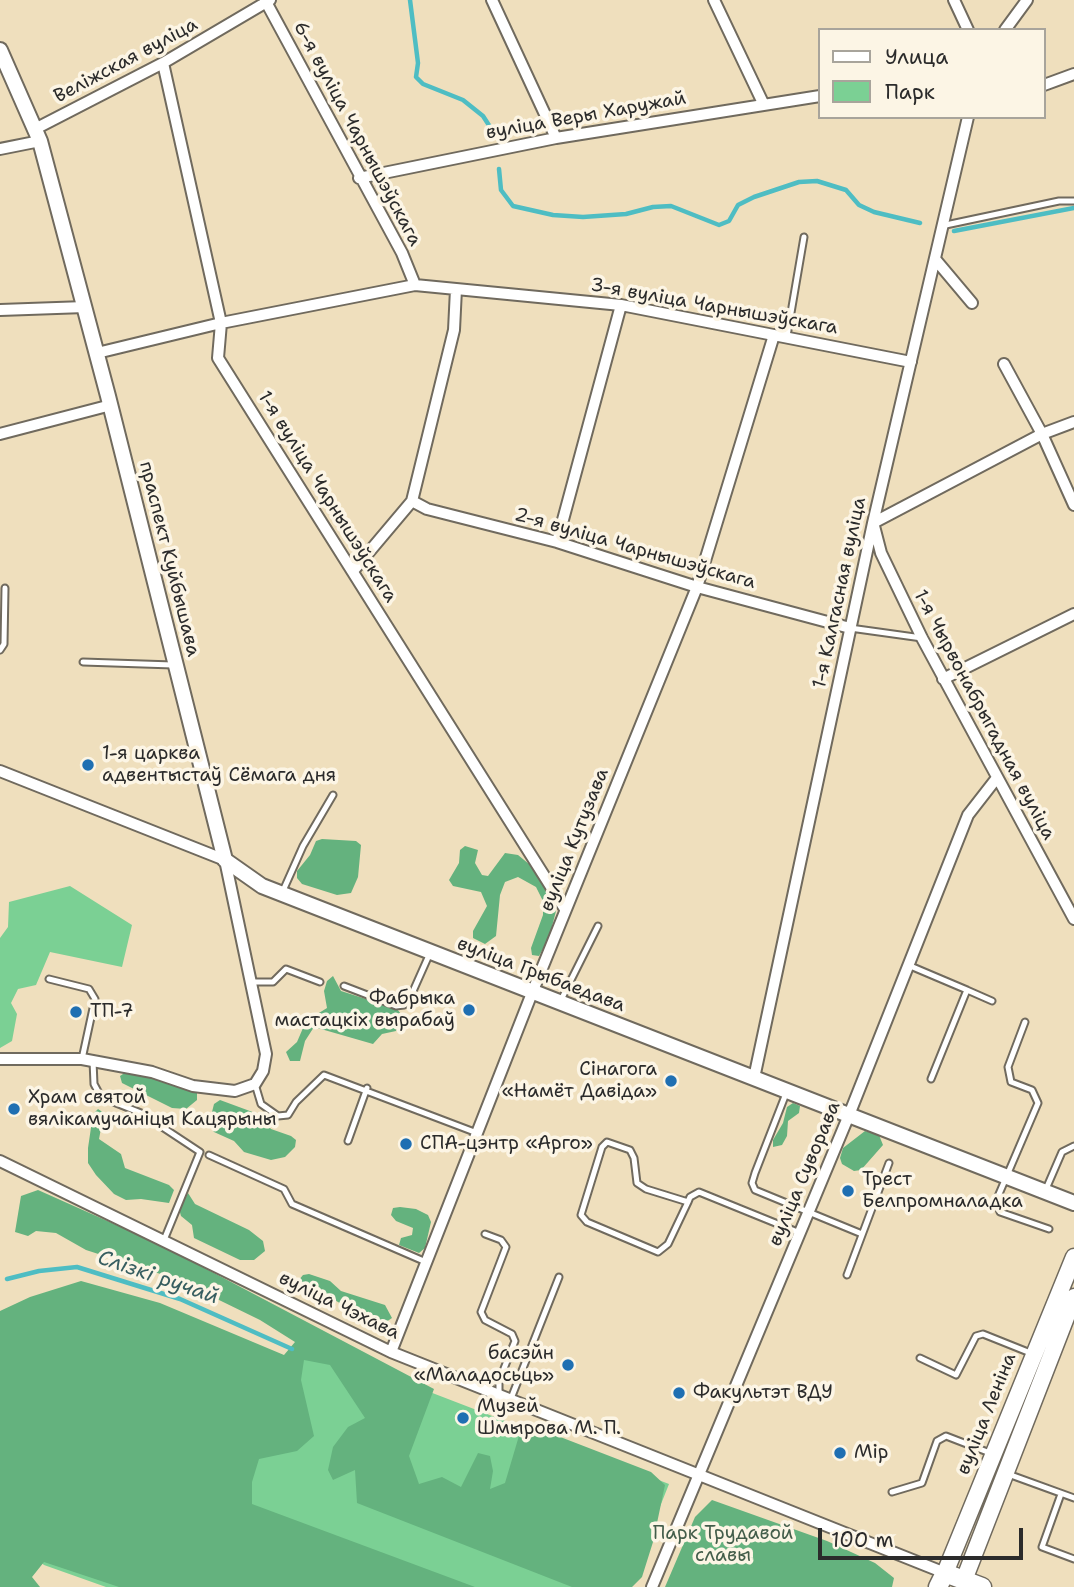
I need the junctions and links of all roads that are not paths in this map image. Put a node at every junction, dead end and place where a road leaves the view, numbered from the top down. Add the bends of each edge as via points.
1 (492, 0) edge
2 (714, 0) edge
3 (954, 0) edge
4 (1027, 0) edge
5 (267, 1) edge
6 (967, 28) edge
7 (1006, 28) edge
8 (0, 50) edge
9 (163, 63) junction
10 (1074, 74) edge
11 (1046, 85) edge
12 (818, 96) edge
13 (763, 103) junction
14 (968, 119) edge
15 (37, 135) junction
16 (556, 138) junction
17 (0, 149) edge
18 (359, 178) junction
19 (1074, 201) edge
20 (941, 226) junction
21 (804, 237) dead end
22 (935, 259) junction
23 (415, 285) junction
24 (456, 289) junction
25 (972, 303) dead end
26 (621, 305) junction
27 (85, 307) junction
28 (0, 310) edge
29 (221, 323) junction
30 (774, 335) junction
31 (787, 336) junction
32 (97, 353) junction
33 (911, 362) junction
34 (1004, 364) dead end
35 (111, 405) junction
36 (1074, 422) edge
37 (0, 434) edge
38 (1042, 434) junction
39 (412, 501) junction
40 (1074, 505) edge
41 (873, 523) junction
42 (557, 542) junction
43 (353, 571) junction
44 (697, 587) junction
45 (5, 588) dead end
46 (1074, 614) edge
47 (850, 628) junction
48 (922, 638) junction
49 (0, 650) edge
50 (83, 662) dead end
51 (176, 666) junction
52 (943, 678) junction
53 (0, 771) edge
54 (996, 779) junction
55 (333, 795) dead end
56 (225, 860) junction
57 (282, 893) junction
58 (565, 909) junction
59 (1074, 919) edge
60 (597, 926) dead end
61 (430, 953) junction
62 (908, 965) junction
63 (49, 979) dead end
64 (253, 982) junction
65 (320, 982) dead end
66 (344, 986) dead end
67 (967, 990) junction
68 (532, 993) junction
69 (992, 1001) dead end
70 (560, 1003) junction
71 (1026, 1022) dead end
72 (0, 1059) edge
73 (87, 1060) junction
74 (754, 1078) junction
75 (931, 1079) dead end
76 (255, 1084) junction
77 (367, 1088) junction
78 (787, 1091) junction
79 (849, 1115) junction
80 (477, 1133) junction
81 (348, 1141) dead end
82 (1074, 1146) edge
83 (209, 1155) dead end
84 (0, 1160) edge
85 (889, 1163) dead end
86 (1006, 1176) junction
87 (1045, 1192) junction
88 (688, 1202) junction
89 (1074, 1203) edge
90 (808, 1214) junction
91 (1049, 1229) dead end
92 (800, 1233) junction
93 (485, 1234) dead end
94 (862, 1234) junction
95 (164, 1240) junction
96 (1074, 1257) edge
97 (426, 1262) junction
98 (847, 1275) dead end
99 (559, 1277) dead end
100 (1074, 1297) edge
101 (391, 1352) junction
102 (1034, 1354) junction
103 (920, 1358) dead end
104 (505, 1399) junction
105 (991, 1460) junction
106 (1005, 1473) junction
107 (699, 1475) junction
108 (892, 1492) dead end
109 (1061, 1494) junction
110 (1074, 1498) edge
111 (1074, 1559) edge
112 (942, 1580) edge
113 (962, 1584) edge
114 (652, 1587) edge
115 (982, 1587) edge

1 - 16 street
2 - 13 street
3 - 6 street
4 - 7 street
5 - 9 street, Веліжская вуліца
5 - 18 street, 6-я вуліца Чарнышэўскага
8 - 15 street, праспект Куйбышава
9 - 15 street, Веліжская вуліца
9 - 29 street, 1-я вуліца Чарнышэўскага
10 - 11 street
12 - 13 street, вуліца Веры Харужай
13 - 16 street, вуліца Веры Харужай
14 - 20 street, 1-я Калгасная вуліца
15 - 17 street, Веліжская вуліца
15 - 27 street, праспект Куйбышава
16 - 18 street, вуліца Веры Харужай
18 - 23 street, 6-я вуліца Чарнышэўскага
19 - 20 lane
20 - 22 street, 1-я Калгасная вуліца
21 - 31 lane
22 - 25 street
22 - 33 street, 1-я Калгасная вуліца
23 - 24 street, 3-я вуліца Чарнышэўскага
23 - 29 street, 3-я вуліца Чарнышэўскага
24 - 26 street, 3-я вуліца Чарнышэўскага
24 - 39 street via 454,330
26 - 30 street, 3-я вуліца Чарнышэўскага
26 - 42 street
27 - 28 street
27 - 32 street, праспект Куйбышава
29 - 32 street, 3-я вуліца Чарнышэўскага
29 - 43 street, 1-я вуліца Чарнышэўскага via 218,358
30 - 31 street, 3-я вуліца Чарнышэўскага
30 - 44 street, вуліца Кутузава
31 - 33 street, 3-я вуліца Чарнышэўскага
32 - 35 street, праспект Куйбышава
33 - 41 street, 1-я Калгасная вуліца
34 - 38 street
35 - 37 street
35 - 51 street, праспект Куйбышава
36 - 38 street
38 - 40 street
38 - 41 street
39 - 42 street, 2-я вуліца Чарнышэўскага via 427,509
39 - 43 street
41 - 47 street, 1-я Калгасная вуліца
41 - 48 street, 1-я Чырвонабрыгадная вуліца via 881,553
42 - 44 street, 2-я вуліца Чарнышэўскага
43 - 58 street, 1-я вуліца Чарнышэўскага
44 - 47 street, 2-я вуліца Чарнышэўскага
44 - 58 street, вуліца Кутузава
45 - 49 lane via 4,644
46 - 52 street
47 - 48 lane
47 - 74 street, 1-я Калгасная вуліца
48 - 52 street, 1-я Чырвонабрыгадная вуліца
50 - 51 lane
51 - 56 street, праспект Куйбышава
52 - 54 street, 1-я Чырвонабрыгадная вуліца
53 - 56 street, вуліца Грыбаедава
54 - 59 street, 1-я Чырвонабрыгадная вуліца
54 - 62 street, вуліца Суворава via 968,815
55 - 57 lane
56 - 57 street, вуліца Грыбаедава via 262,886
56 - 64 street, праспект Куйбышава
57 - 61 street, вуліца Грыбаедава
58 - 68 street, вуліца Кутузава
60 - 70 lane
61 - 66 lane via 404,1005
61 - 68 street, вуліца Грыбаедава
62 - 67 lane
62 - 79 street, вуліца Суворава
63 - 73 lane via 89,989 95,999
64 - 65 lane via 273,982 286,969
64 - 76 street, праспект Куйбышава via 266,1054
67 - 69 lane
67 - 75 lane
68 - 70 street, вуліца Грыбаедава
68 - 80 street, вуліца Кутузава
70 - 74 street, вуліца Грыбаедава
71 - 86 lane via 1008,1067 1011,1082 1032,1090 1038,1102
72 - 73 street
73 - 76 street via 152,1072 193,1086 235,1091
73 - 95 lane via 101,1097 141,1113 200,1152
74 - 78 street, вуліца Грыбаедава
76 - 77 lane via 261,1104 278,1116 288,1115 324,1075
77 - 80 lane
77 - 81 lane
78 - 79 street, вуліца Грыбаедава
78 - 90 lane via 752,1183 755,1190
79 - 86 street, вуліца Грыбаедава
79 - 90 street, вуліца Суворава
80 - 97 street, вуліца Кутузава
82 - 87 lane via 1062,1152
83 - 97 lane via 284,1189 292,1204
84 - 95 street, вуліца Чэхава
85 - 94 lane
86 - 87 street, вуліца Грыбаедава
86 - 91 lane via 996,1201 1000,1212
87 - 89 street, вуліца Грыбаедава
88 - 88 lane via 668,1244 658,1252 587,1222 581,1215 607,1142 630,1150 637,1183
88 - 92 lane via 699,1192
90 - 92 street, вуліца Суворава
90 - 94 lane
92 - 107 street, вуліца Суворава
93 - 104 lane via 506,1247 481,1312 515,1341 499,1381
94 - 98 lane
95 - 101 street, вуліца Чэхава
96 - 102 main road, вуліца Леніна
97 - 101 street, вуліца Кутузава
99 - 104 lane
100 - 106 main road, вуліца Леніна
101 - 104 street, вуліца Чэхава
102 - 103 lane via 983,1334 976,1336 956,1375
102 - 105 main road, вуліца Леніна
104 - 107 street, вуліца Чэхава
105 - 106 street
105 - 108 lane via 946,1436 937,1441 922,1483
105 - 112 main road, вуліца Леніна
106 - 109 lane
106 - 113 main road, вуліца Леніна
107 - 112 street, вуліца Чэхава
107 - 114 street, вуліца Суворава
109 - 110 lane
109 - 111 lane via 1042,1548
112 - 113 main road
113 - 115 main road

